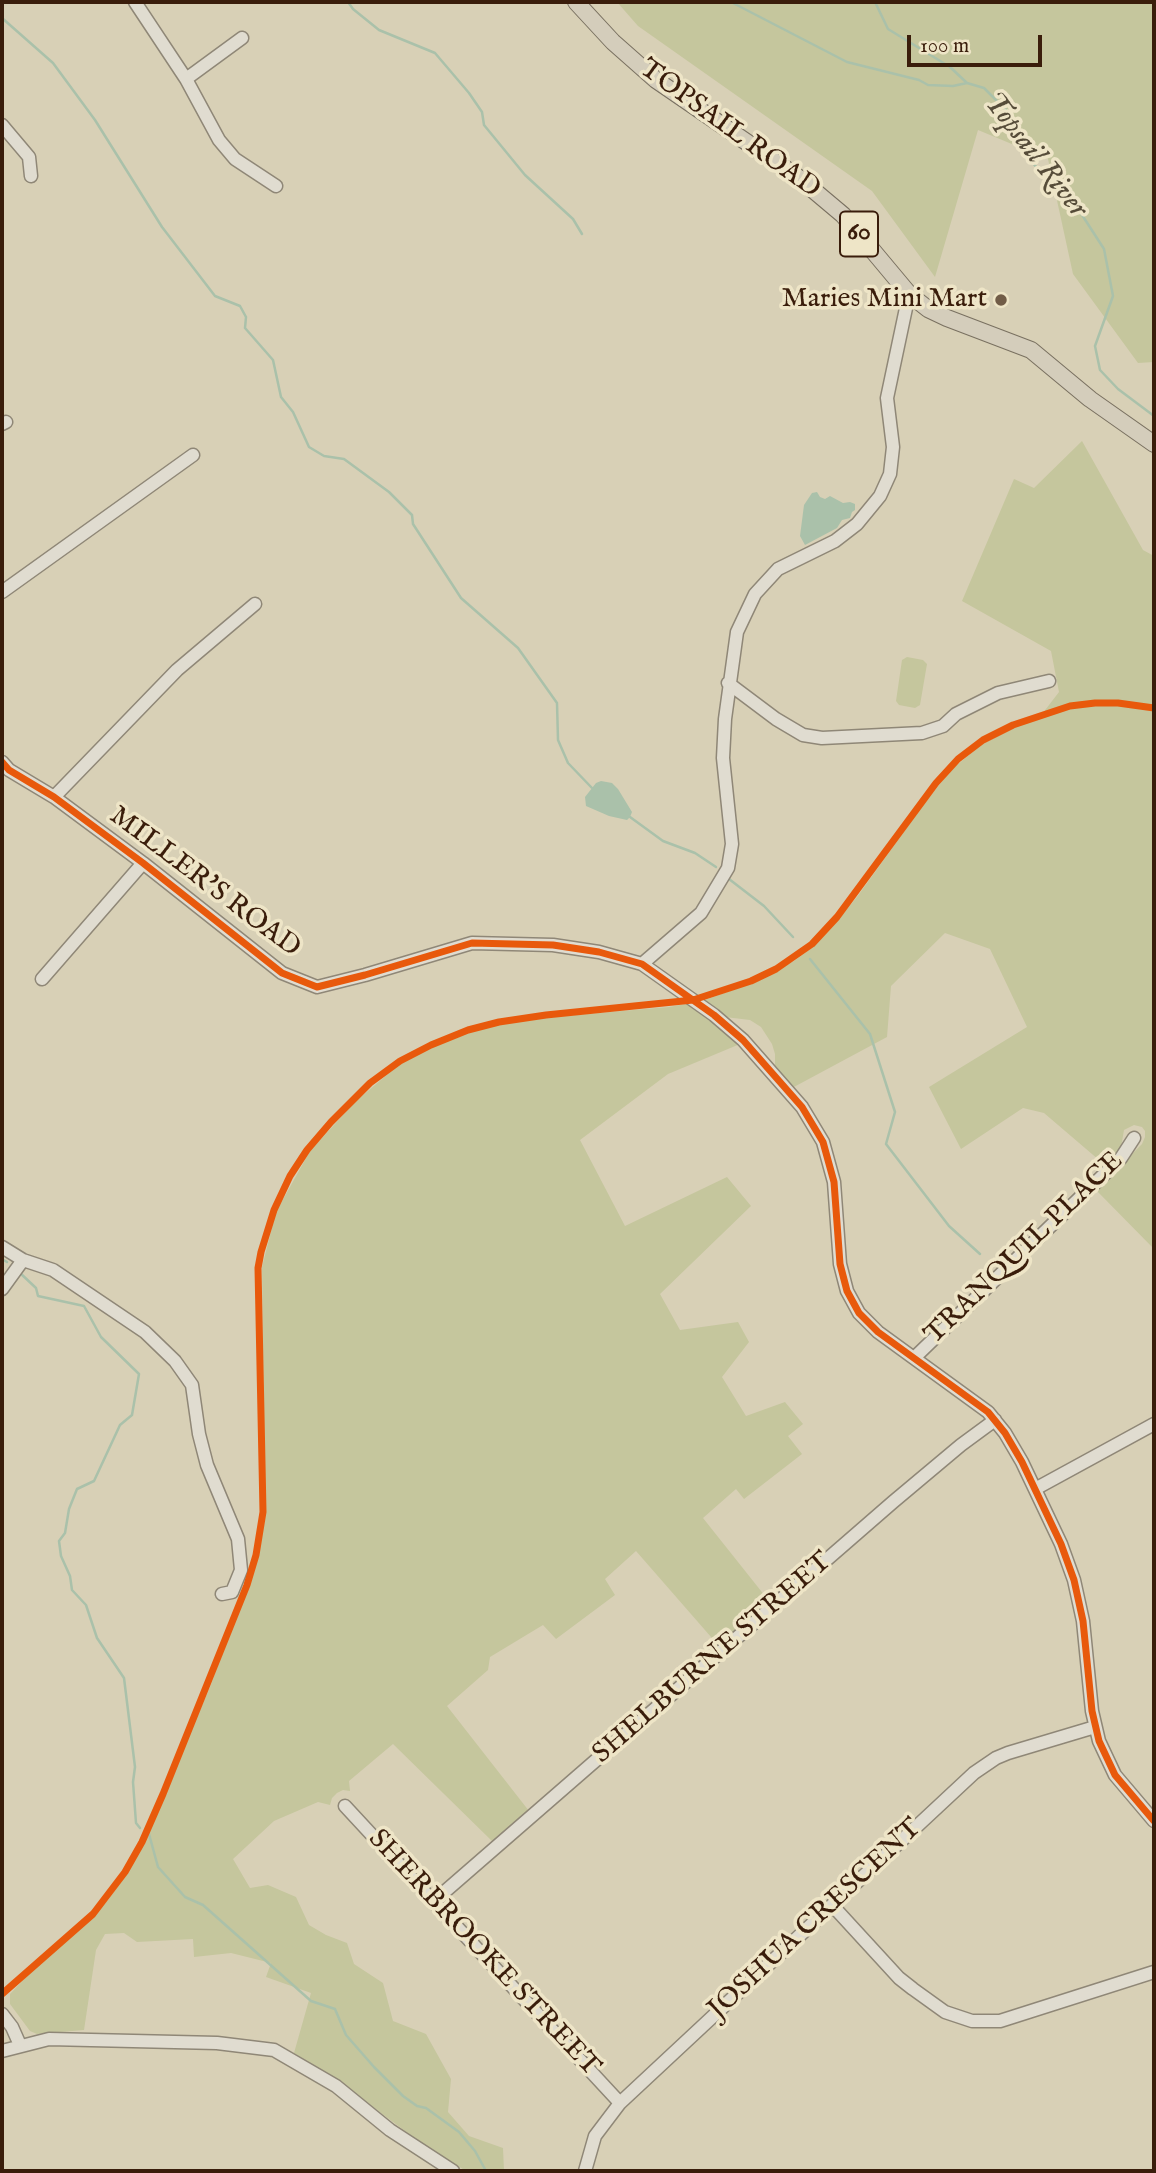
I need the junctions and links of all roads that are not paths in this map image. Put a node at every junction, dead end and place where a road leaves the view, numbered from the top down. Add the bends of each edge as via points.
1 (135, 2) edge
2 (576, 2) edge
3 (242, 38) dead end
4 (186, 79) junction
5 (2, 125) edge
6 (31, 176) dead end
7 (275, 186) dead end
8 (909, 295) junction
9 (1154, 444) edge
10 (193, 455) dead end
11 (2, 592) edge
12 (255, 604) dead end
13 (1049, 681) dead end
14 (729, 683) junction
15 (2, 762) edge
16 (54, 797) junction
17 (143, 863) junction
18 (642, 964) junction
19 (42, 979) dead end
20 (1134, 1138) dead end
21 (2, 1247) edge
22 (23, 1260) junction
23 (2, 1289) edge
24 (914, 1358) junction
25 (995, 1420) junction
26 (1154, 1424) edge
27 (1035, 1489) junction
28 (222, 1594) dead end
29 (1095, 1727) junction
30 (345, 1806) dead end
31 (1154, 1821) edge
32 (434, 1901) junction
33 (832, 1905) junction
34 (1154, 1972) edge
35 (2, 2014) edge
36 (20, 2045) junction
37 (2, 2051) edge
38 (620, 2103) junction
39 (453, 2171) edge
40 (585, 2171) edge

1 - 4 street
2 - 8 main road, TOPSAIL ROAD / 60 via 656,80 799,178 844,215
3 - 4 street
4 - 7 street via 224,147
5 - 6 street via 29,157
8 - 9 main road, TOPSAIL ROAD / 60 via 947,318 1031,350
8 - 14 street via 887,398 892,447 890,474 880,496 857,524 835,541 778,569 755,594 737,632
10 - 11 street
12 - 16 street via 177,670
13 - 14 street via 998,693 956,714 943,726 922,733 822,738 803,735
14 - 18 street via 723,758 732,844 728,867 701,914
15 - 16 street, MILLER'S ROAD
16 - 17 street, MILLER'S ROAD
17 - 18 street, MILLER'S ROAD via 282,973 317,987 472,943 553,945
17 - 19 street
18 - 24 street, MILLER'S ROAD via 729,1027 808,1115 832,1172 839,1264 847,1291 867,1322
20 - 24 street, TRANQUIL PLACE via 1121,1158
21 - 22 street
22 - 23 street
22 - 28 street via 53,1270 145,1332 192,1385 207,1465 238,1539 241,1570 232,1592
24 - 25 street, MILLER'S ROAD
25 - 27 street, MILLER'S ROAD
25 - 32 street, SHELBURNE STREET via 893,1502
26 - 27 street
27 - 29 street, MILLER'S ROAD via 1061,1544 1080,1601
29 - 31 street, MILLER'S ROAD via 1108,1765
29 - 33 street, JOSHUA CRESCENT via 986,1764
30 - 32 street, SHERBROOKE STREET
32 - 38 street, SHERBROOKE STREET
33 - 34 street via 906,1984 945,2012 972,2021 1000,2021
33 - 38 street, JOSHUA CRESCENT
35 - 36 street
36 - 37 street
36 - 39 street via 49,2039 217,2043 274,2050 336,2086 390,2130
38 - 40 street, JOSHUA CRESCENT via 595,2136

